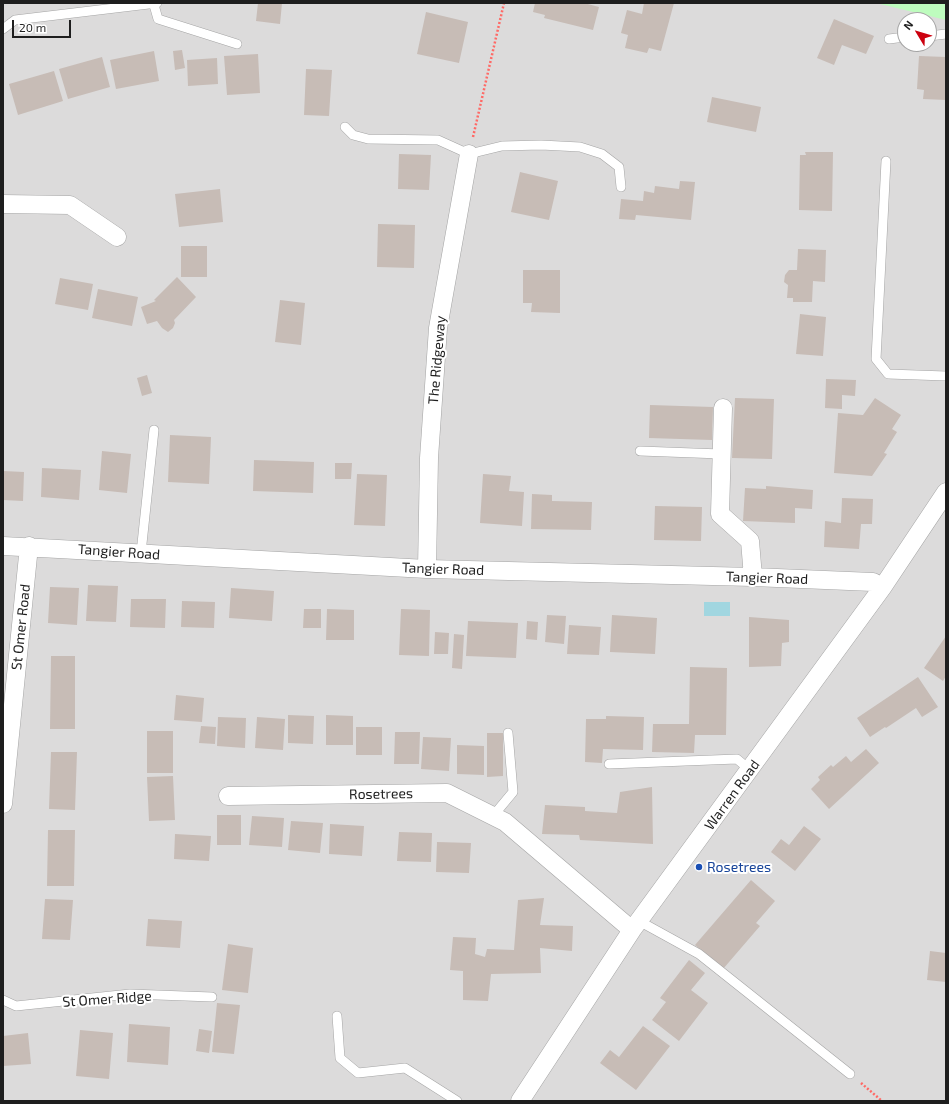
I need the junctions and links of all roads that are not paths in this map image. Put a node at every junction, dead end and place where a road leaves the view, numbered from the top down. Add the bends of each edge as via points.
1 (155, 4) edge
2 (3, 29) edge
3 (897, 38) edge
4 (889, 39) dead end
5 (237, 44) dead end
6 (345, 127) dead end
7 (469, 154) junction
8 (886, 161) dead end
9 (621, 187) dead end
10 (3, 204) edge
11 (117, 237) dead end
12 (946, 376) edge
13 (723, 408) dead end
14 (154, 430) dead end
15 (640, 451) dead end
16 (721, 454) junction
17 (946, 492) edge
18 (3, 546) edge
19 (29, 546) junction
20 (141, 554) junction
21 (427, 569) junction
22 (753, 577) junction
23 (882, 588) junction
24 (508, 733) dead end
25 (609, 764) dead end
26 (750, 770) junction
27 (228, 796) dead end
28 (3, 804) edge
29 (493, 816) junction
30 (636, 926) junction
31 (212, 997) dead end
32 (3, 1000) edge
33 (337, 1016) dead end
34 (850, 1074) road end
35 (457, 1101) edge
36 (520, 1101) edge

1 - 2 lane via 15,20
1 - 5 lane via 158,19
3 - 4 lane
6 - 7 lane via 353,135 368,139 438,140
7 - 9 lane via 502,146 580,147 602,154 619,167
7 - 21 street, The Ridgeway via 438,328 429,458
8 - 12 lane via 876,359 888,374
10 - 11 street via 70,205
13 - 16 street
14 - 20 lane
15 - 16 lane
16 - 22 street via 720,514 750,541
17 - 23 street, Warren Road
18 - 19 street, Tangier Road
19 - 20 street, Tangier Road
19 - 28 street, St Omer Road
20 - 21 street, Tangier Road
21 - 22 street, Tangier Road
22 - 23 street, Tangier Road via 873,582
23 - 26 street, Warren Road
24 - 29 lane via 513,792
25 - 26 lane via 738,759
26 - 30 street, Warren Road
27 - 29 street, Rosetrees via 446,793
29 - 30 street, Rosetrees via 505,822
30 - 34 lane via 699,954
30 - 36 street, Warren Road
31 - 32 lane, St Omer Ridge via 130,994 16,1006
33 - 35 lane via 340,1058 358,1073 405,1068

